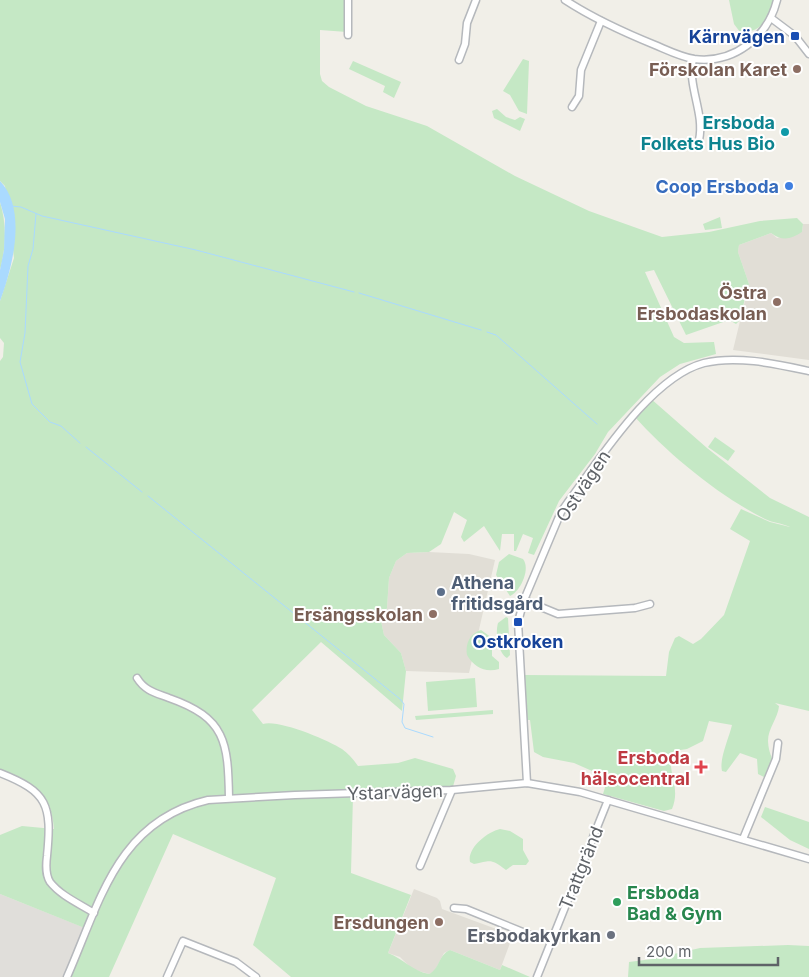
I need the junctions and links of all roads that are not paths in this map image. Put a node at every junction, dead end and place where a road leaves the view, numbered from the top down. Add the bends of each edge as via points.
1 (348, 0) edge
2 (476, 0) edge
3 (565, 0) edge
4 (777, 0) edge
5 (771, 18) junction
6 (601, 22) junction
7 (348, 35) dead end
8 (809, 54) edge
9 (693, 59) junction
10 (459, 60) dead end
11 (572, 107) dead end
12 (699, 140) dead end
13 (809, 372) edge
14 (524, 600) junction
15 (650, 604) dead end
16 (137, 678) dead end
17 (778, 743) dead end
18 (0, 774) edge
19 (526, 783) junction
20 (452, 790) junction
21 (229, 798) junction
22 (608, 800) junction
23 (743, 838) junction
24 (809, 859) edge
25 (420, 866) dead end
26 (454, 908) dead end
27 (94, 913) junction
28 (554, 936) junction
29 (67, 977) edge
30 (168, 977) edge
31 (256, 977) edge
32 (537, 977) edge

1 - 7 street
2 - 10 street via 466,23 465,44
3 - 6 street
4 - 5 street
5 - 8 street via 795,36
5 - 9 street via 755,40 740,50 720,58
6 - 9 street
6 - 11 street via 581,70 578,96
9 - 12 street via 691,69 702,127
13 - 14 street, Ostvägen via 731,360 700,364 672,378 634,416 561,512
14 - 15 street via 558,614
14 - 19 street, Ostvägen via 518,626
16 - 21 street via 148,690 210,718 225,746
17 - 23 street via 776,759
18 - 27 street via 35,790 45,805 49,825 46,864 50,881
19 - 20 street, Ystarvägen
19 - 22 street, Ystarvägen
20 - 21 street, Ystarvägen
20 - 25 street
21 - 27 street, Ystarvägen via 194,804 164,817 146,830 118,862
22 - 23 street, Ystarvägen
22 - 28 street, Trattgränd
23 - 24 street, Ystarvägen
26 - 28 street via 466,908 542,939
27 - 29 street, Ystarvägen
28 - 32 street, Trattgränd
30 - 31 street via 183,940 236,962

